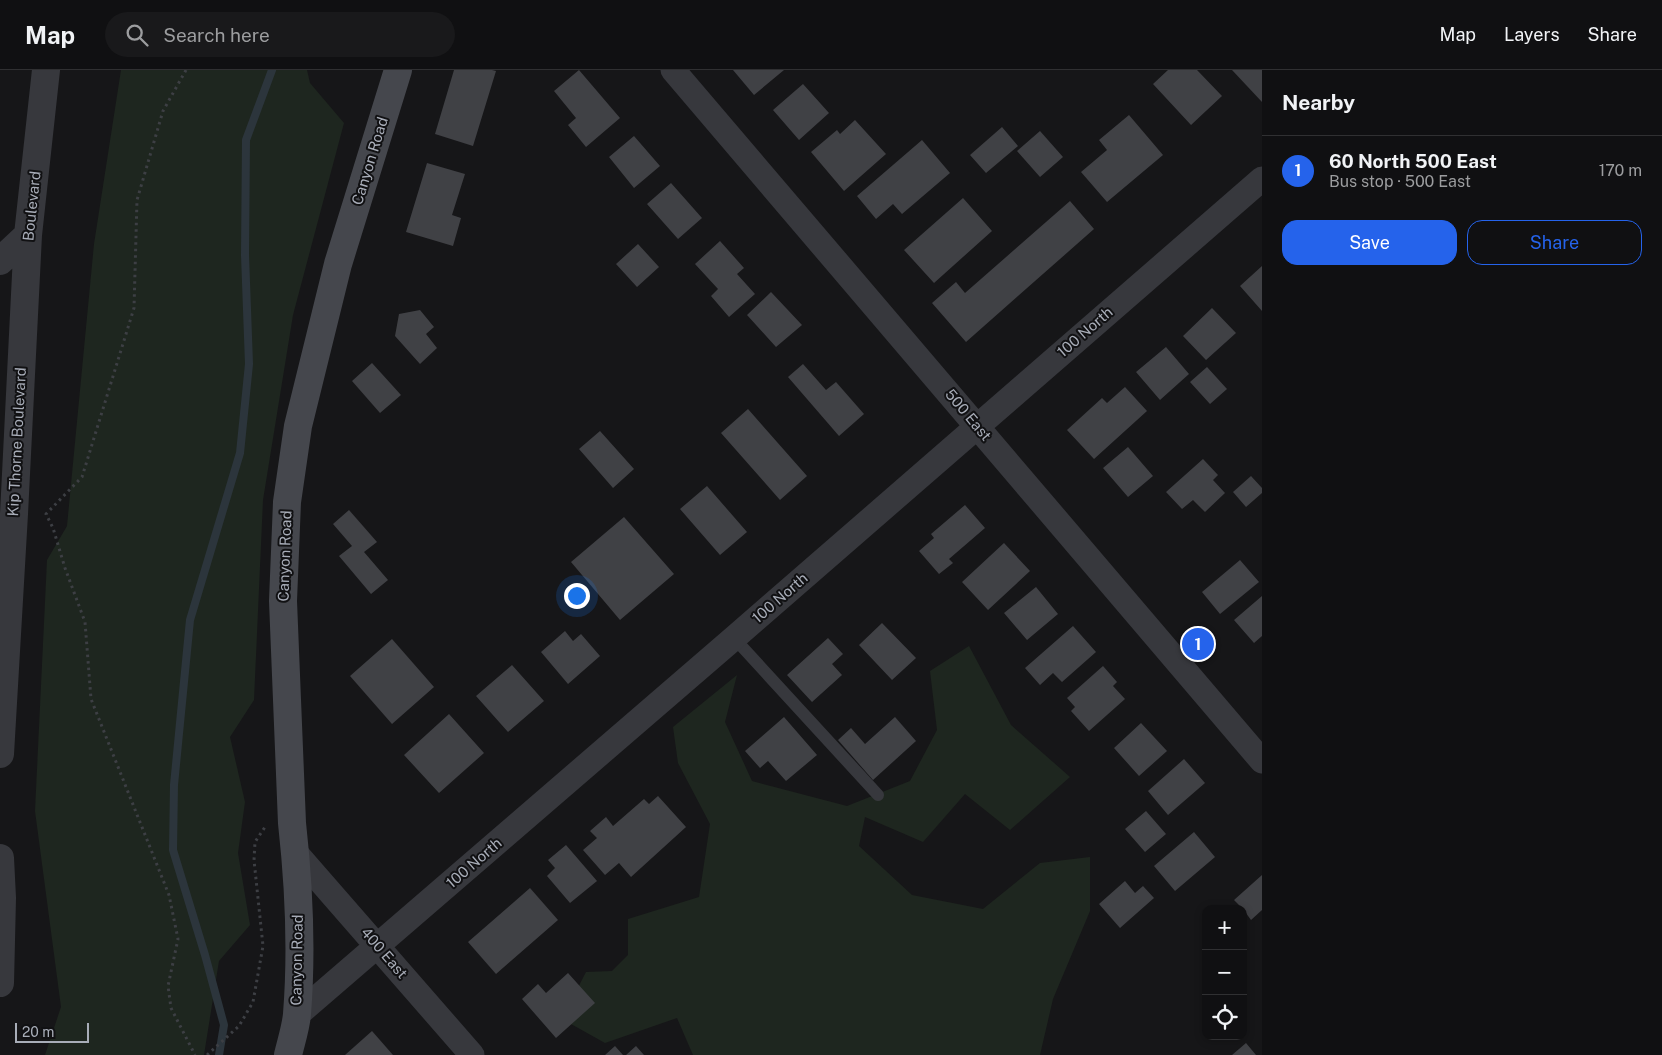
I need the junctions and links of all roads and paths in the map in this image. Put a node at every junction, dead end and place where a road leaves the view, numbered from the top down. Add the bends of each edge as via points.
1 (46, 70) edge
2 (186, 70) edge
3 (398, 70) edge
4 (673, 70) edge
5 (1262, 179) edge
6 (28, 235) junction
7 (0, 261) edge
8 (22, 342) joint
9 (977, 425) junction
10 (8, 469) edge
11 (734, 638) junction
12 (0, 754) edge
13 (1262, 761) edge
14 (878, 795) dead end
15 (266, 826) dead end
16 (295, 852) junction
17 (0, 858) edge
18 (378, 946) junction
19 (0, 983) edge
20 (297, 1015) junction
21 (195, 1055) edge
22 (207, 1055) edge
23 (288, 1055) edge
24 (472, 1055) edge

1 - 6 street, Boulevard
2 - 21 path via 163,111 137,200 134,308 82,478 46,514 85,622 91,699 169,895 178,939 168,986 171,1008
3 - 16 main road, Canyon Road via 338,264 298,426 287,502 283,601
4 - 9 street, 500 East
5 - 9 street, 100 North
6 - 7 street
6 - 8 street, Boulevard
8 - 10 street, Kip Thorne Boulevard
9 - 11 street, 100 North
9 - 13 street, 500 East
10 - 12 street, Kip Thorne Boulevard via 9,601
11 - 14 lane
11 - 18 street, 100 North
15 - 22 path via 255,842 254,860 264,946 253,1002 238,1026
16 - 18 street, 400 East
16 - 20 main road, Canyon Road via 299,932
17 - 19 street
18 - 20 street, 100 North
18 - 24 street, 400 East
20 - 23 main road, Canyon Road

